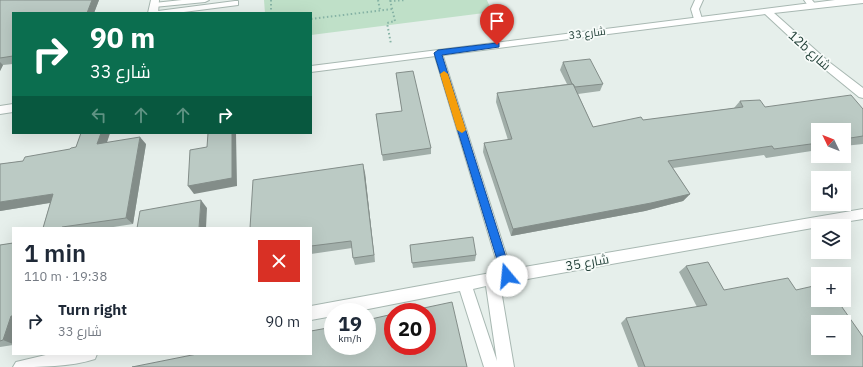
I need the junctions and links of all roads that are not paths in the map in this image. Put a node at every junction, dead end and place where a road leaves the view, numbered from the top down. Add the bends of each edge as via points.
1 (205, 0) edge
2 (699, 0) edge
3 (863, 0) edge
4 (235, 2) edge
5 (810, 2) edge
6 (155, 8) edge
7 (778, 9) junction
8 (767, 11) junction
9 (234, 12) edge
10 (698, 19) junction
11 (438, 53) junction
12 (312, 69) edge
13 (855, 87) junction
14 (863, 94) edge
15 (12, 108) edge
16 (0, 110) edge
17 (863, 214) edge
18 (507, 276) junction
19 (492, 279) junction
20 (465, 284) junction
21 (312, 313) edge
22 (85, 355) edge
23 (21, 367) edge
24 (492, 367) edge
25 (506, 367) edge

1 - 6 lane
2 - 10 lane via 695,9
3 - 5 street, شارع 33
4 - 6 lane
4 - 9 lane
5 - 7 street, شارع 33
7 - 8 street, شارع 33
7 - 13 street, 12b شارع
8 - 10 street, شارع 33
8 - 13 street, 12b شارع via 825,64
10 - 11 street, شارع 33
11 - 12 street, شارع 33
11 - 18 lane
13 - 14 street, 12b شارع
15 - 16 street
17 - 18 street, شارع 35
18 - 19 street, شارع 35
19 - 20 street, شارع 35
19 - 25 street
20 - 21 street, شارع 35
20 - 24 street
22 - 23 street

